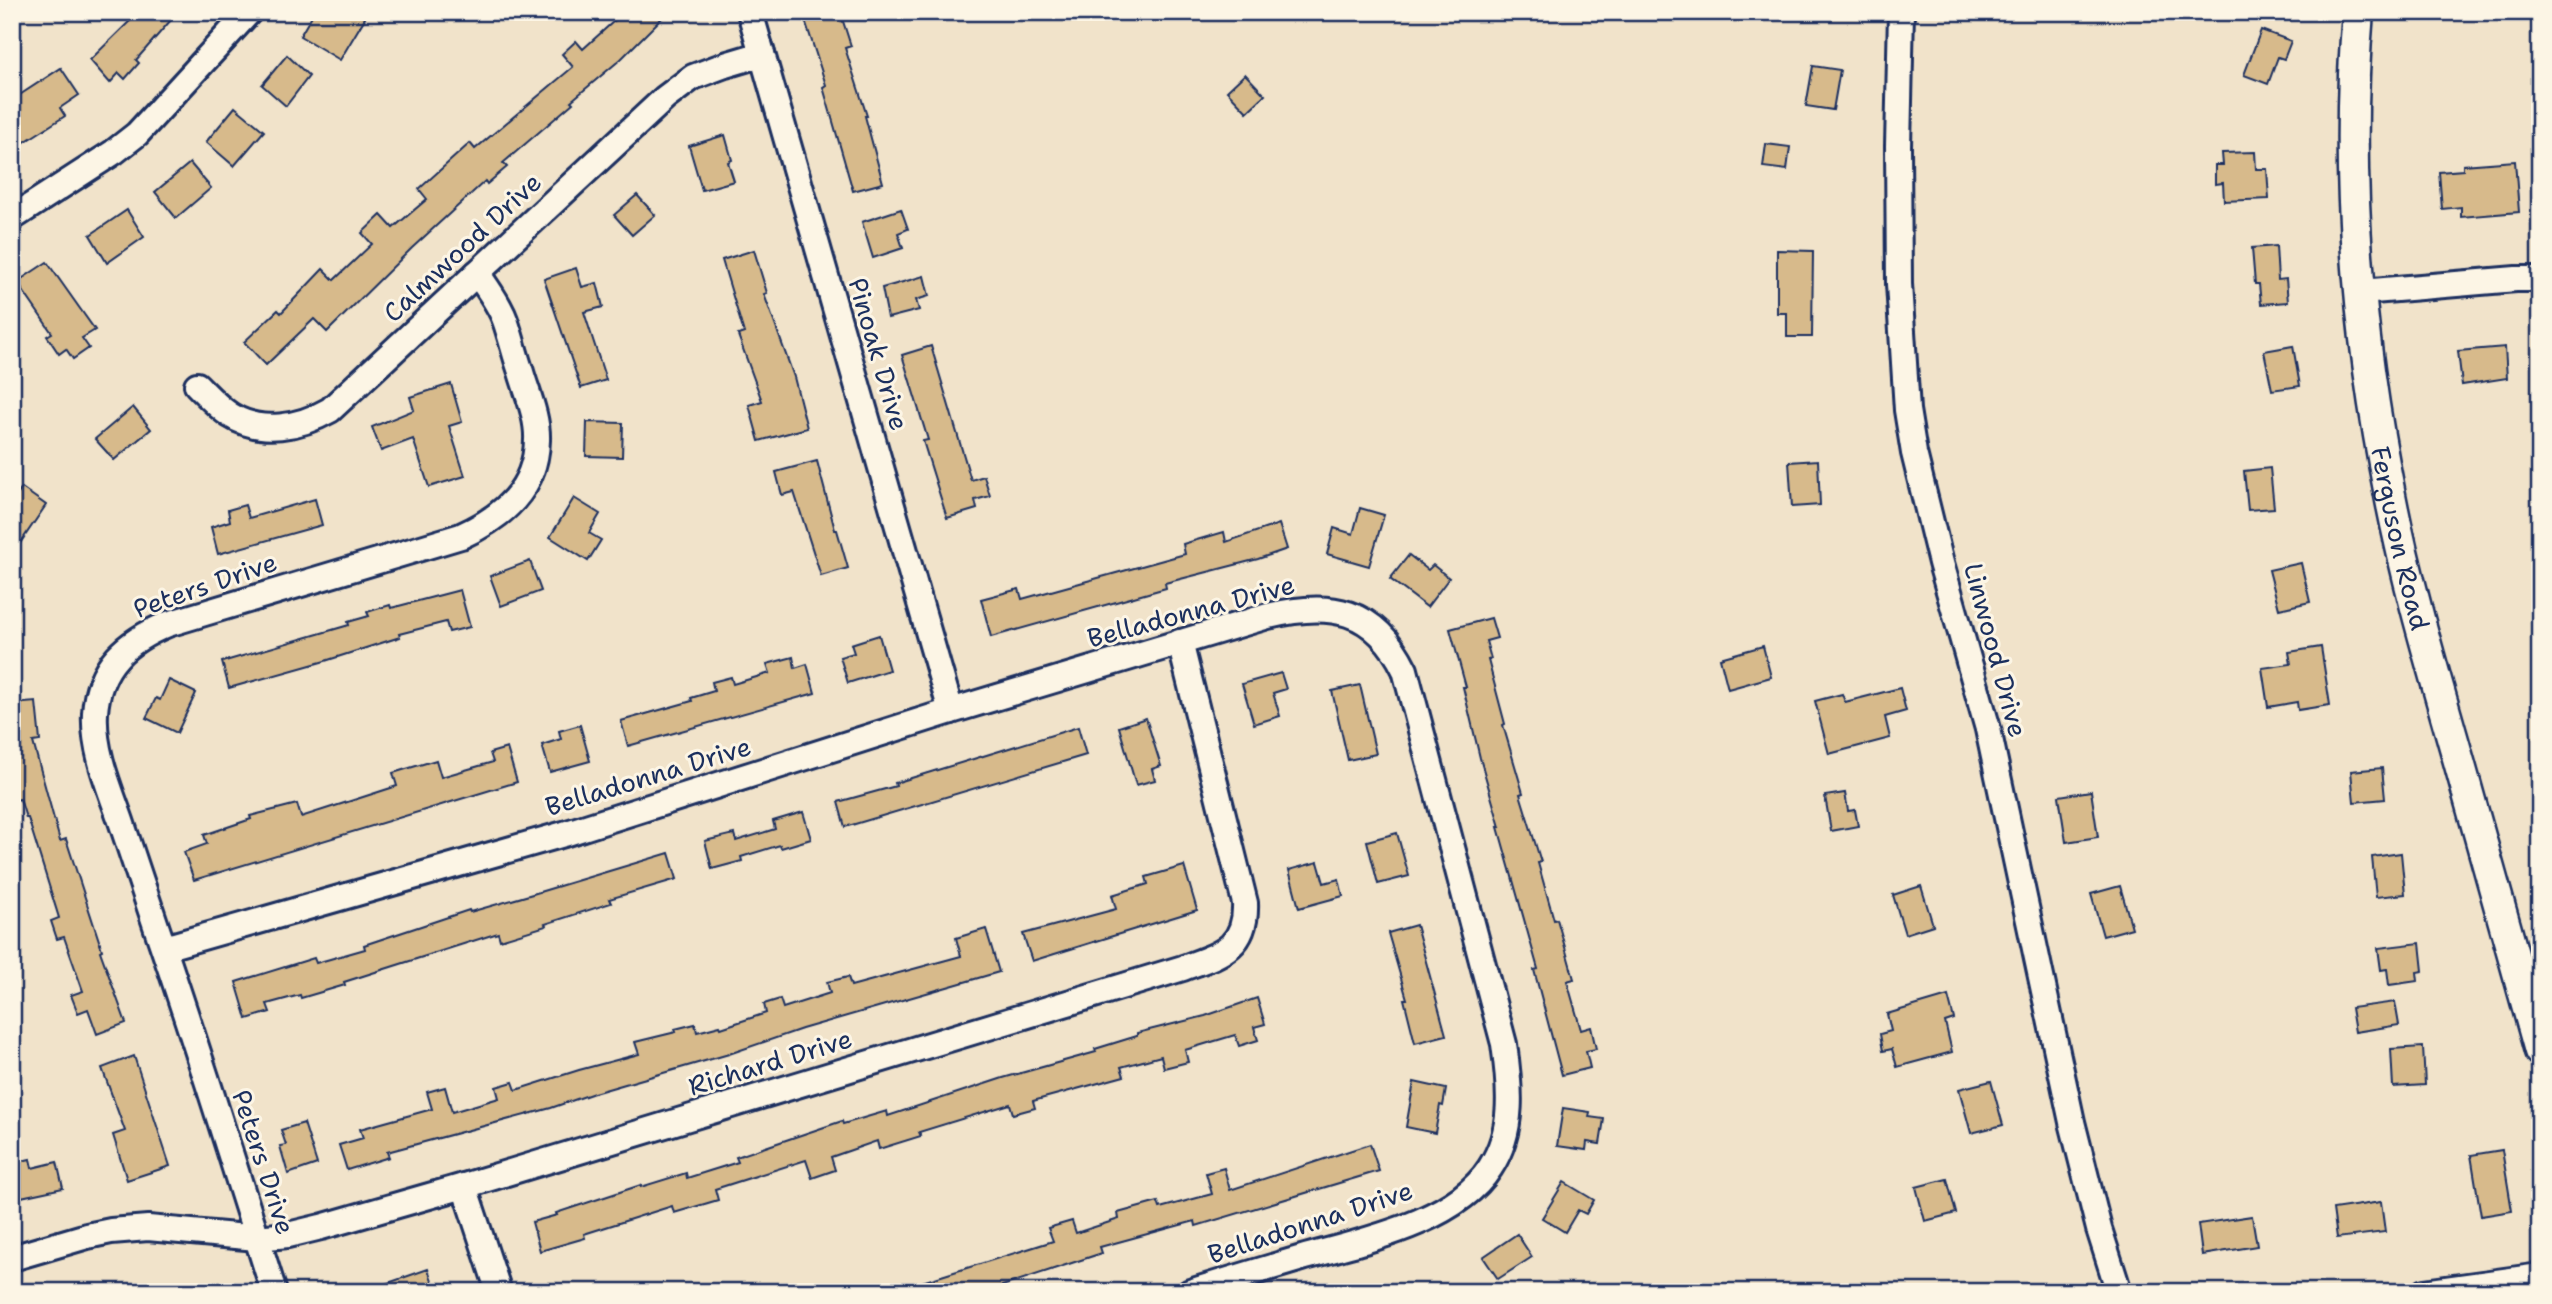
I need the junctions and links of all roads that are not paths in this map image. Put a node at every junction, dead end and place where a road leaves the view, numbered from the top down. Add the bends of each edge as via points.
1 (249, 12) edge
2 (750, 12) edge
3 (1901, 12) edge
4 (2358, 12) edge
5 (762, 54) junction
6 (12, 218) edge
7 (477, 273) junction
8 (2540, 279) edge
9 (2361, 292) junction
10 (197, 386) dead end
11 (1180, 642) junction
12 (951, 711) junction
13 (164, 948) junction
14 (2540, 1051) edge
15 (464, 1186) junction
16 (257, 1238) junction
17 (12, 1258) edge
18 (2540, 1276) edge
19 (274, 1292) edge
20 (499, 1292) edge
21 (1190, 1292) edge
22 (2119, 1292) edge
23 (2424, 1292) edge

1 - 6 street via 137,134
2 - 5 street, Pinoak Drive
3 - 22 street, Linwood Drive via 1899,296 1914,453 1988,729 2072,1122
4 - 9 street, Ferguson Road via 2354,158
5 - 7 street, Calmwood Drive via 693,77 665,98
5 - 12 street, Pinoak Drive
7 - 10 street, Calmwood Drive via 330,410 314,419 283,427 250,423 232,416
7 - 13 street, Peters Drive via 505,318 537,439 528,478 503,512 461,536 168,624 141,635 110,666 95,712 96,735
8 - 9 street
9 - 14 street, Ferguson Road via 2381,446 2406,565
11 - 12 street, Belladonna Drive
11 - 15 street, Richard Drive via 1245,903 1245,922 1235,943 1226,950 1169,972
11 - 21 street, Belladonna Drive via 1307,608 1341,611 1388,640 1411,690 1504,1044 1510,1104 1506,1130 1490,1167 1453,1203 1384,1234
12 - 13 street, Belladonna Drive via 564,834
13 - 16 street, Peters Drive
15 - 16 street, Richard Drive via 321,1227
15 - 20 street
16 - 17 street, Richard Drive via 148,1228 87,1236
16 - 19 street, Peters Drive
18 - 23 street

